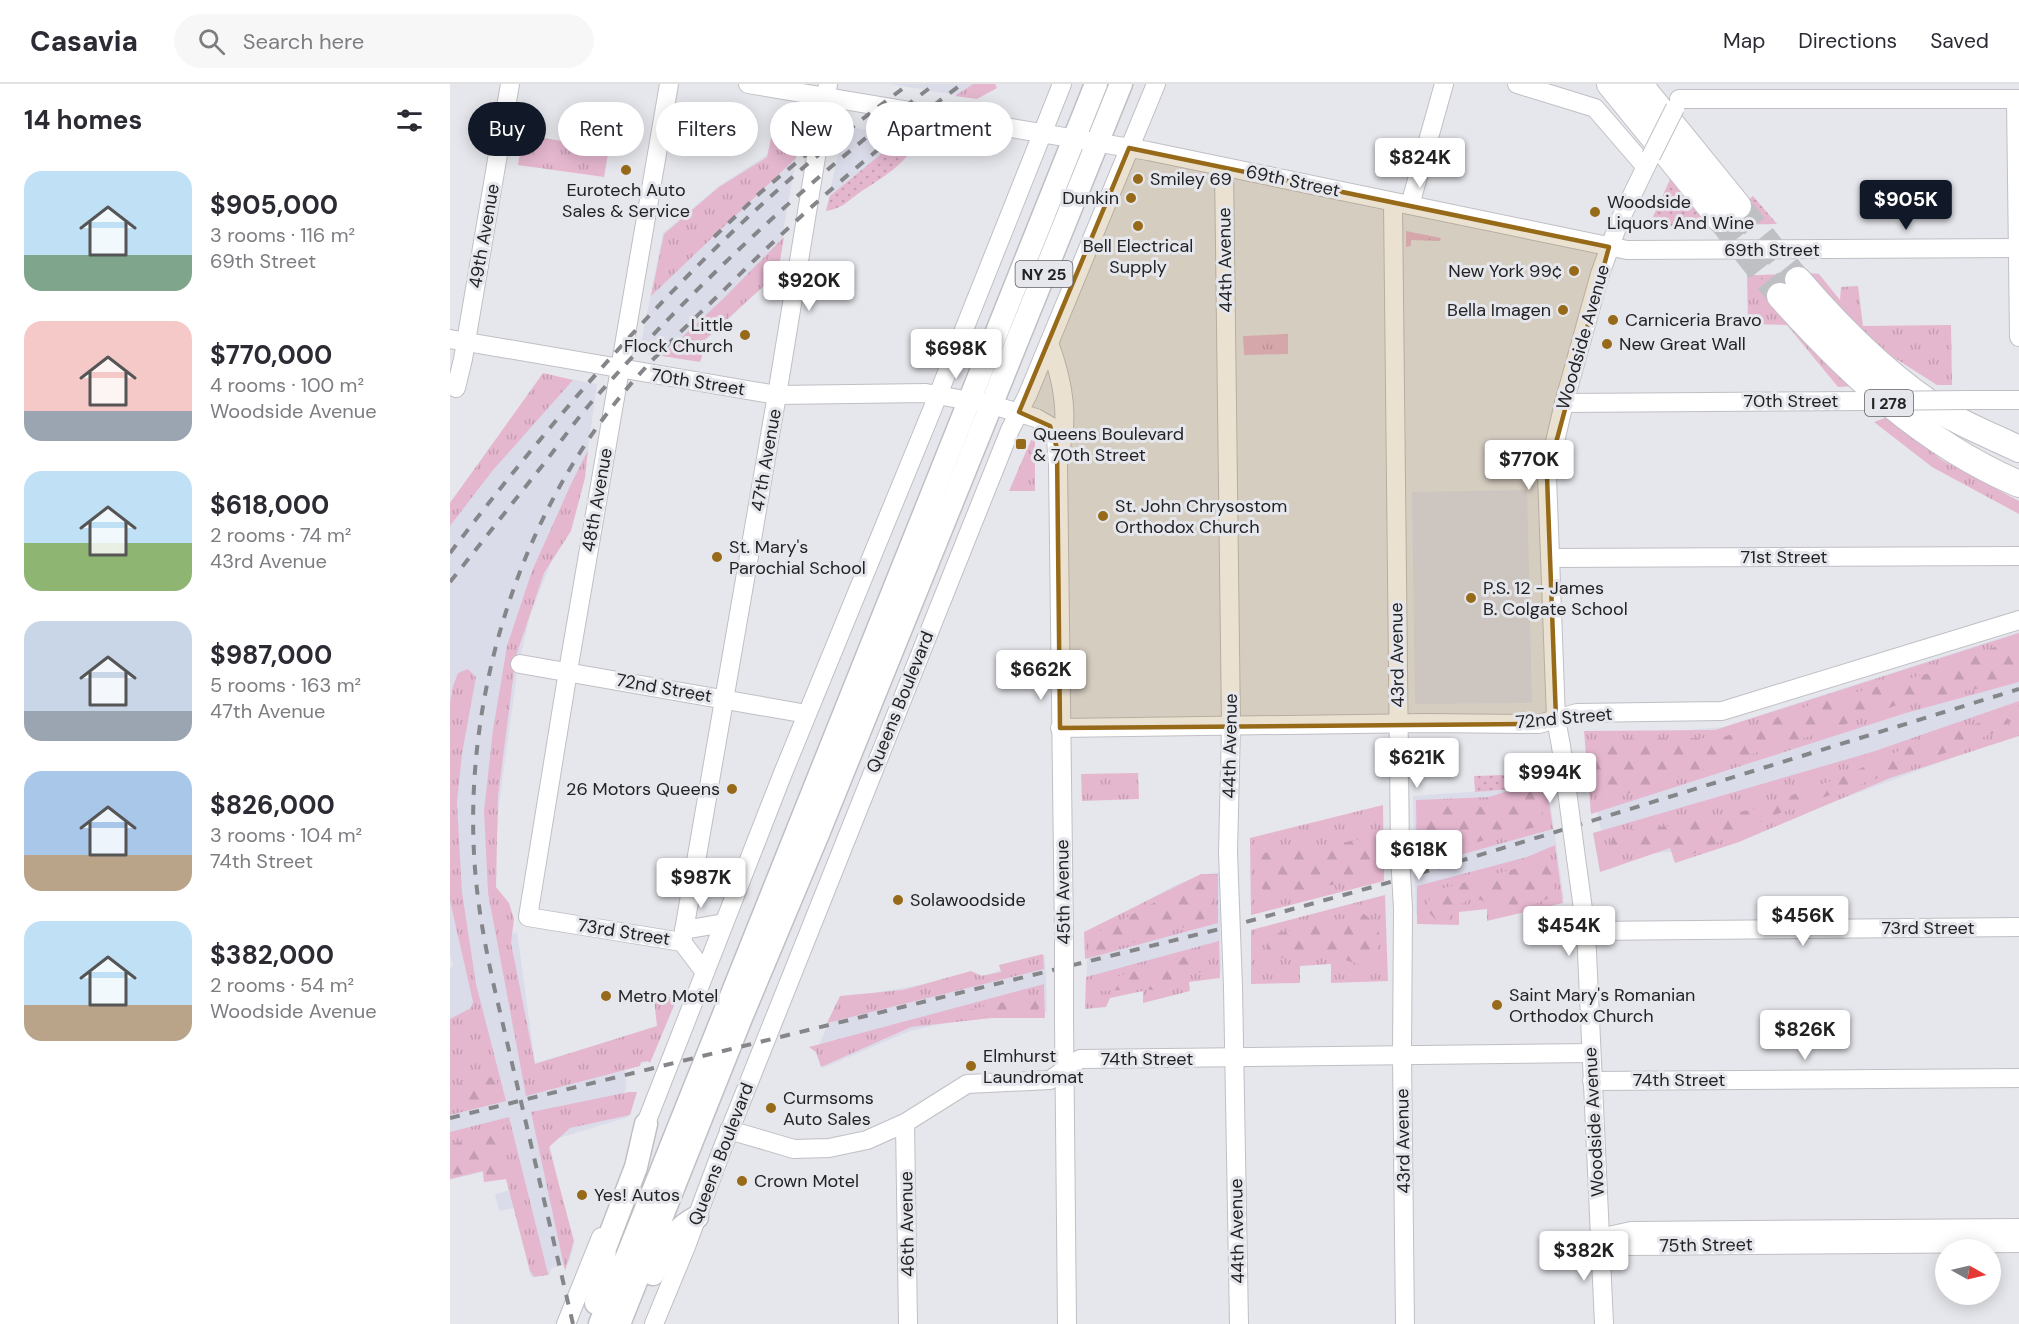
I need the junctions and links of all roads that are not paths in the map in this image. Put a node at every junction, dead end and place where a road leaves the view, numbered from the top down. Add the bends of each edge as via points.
1 (510, 84) edge
2 (669, 84) edge
3 (748, 84) edge
4 (1062, 84) edge
5 (1096, 84) edge
6 (1120, 84) edge
7 (1156, 84) edge
8 (1444, 84) edge
9 (1517, 84) edge
10 (1610, 84) edge
11 (1639, 84) edge
12 (827, 91) edge
13 (1680, 97) edge
14 (2017, 99) edge
15 (1042, 134) junction
16 (1074, 139) junction
17 (1097, 142) junction
18 (1129, 148) junction
19 (1648, 161) junction
20 (1224, 167) junction
21 (1401, 204) junction
22 (1609, 248) junction
23 (2018, 248) edge
24 (2019, 337) edge
25 (458, 340) edge
26 (1049, 343) junction
27 (620, 369) junction
28 (456, 388) dead end
29 (777, 395) junction
30 (938, 395) junction
31 (968, 400) junction
32 (2019, 400) edge
33 (1563, 403) junction
34 (992, 405) junction
35 (1019, 412) junction
36 (2019, 449) edge
37 (1057, 460) junction
38 (2019, 484) edge
39 (2019, 556) edge
40 (1550, 558) junction
41 (2019, 620) edge
42 (520, 664) dead end
43 (568, 671) junction
44 (724, 699) junction
45 (807, 714) junction
46 (1556, 719) junction
47 (1398, 723) junction
48 (1231, 726) junction
49 (1060, 728) junction
50 (528, 917) joint
51 (724, 923) junction
52 (2019, 927) edge
53 (1586, 931) junction
54 (683, 936) junction
55 (704, 971) junction
56 (1591, 1053) junction
57 (1402, 1056) junction
58 (1235, 1059) junction
59 (1065, 1070) junction
60 (2019, 1078) edge
61 (1592, 1081) junction
62 (905, 1123) junction
63 (646, 1124) junction
64 (729, 1130) junction
65 (697, 1217) junction
66 (2019, 1228) edge
67 (1599, 1238) junction
68 (2019, 1243) edge
69 (566, 1324) edge
70 (590, 1324) edge
71 (600, 1324) edge
72 (619, 1324) edge
73 (630, 1324) edge
74 (654, 1324) edge
75 (908, 1324) edge
76 (1067, 1324) edge
77 (1239, 1324) edge
78 (1405, 1324) edge
79 (1604, 1324) edge

1 - 25 street, 49th Avenue
2 - 27 street, 48th Avenue
3 - 12 street, 69th Street
4 - 15 street
5 - 16 main road, NY 25
6 - 17 main road, Queens Boulevard / NY 25
7 - 18 street, Queens Boulevard
8 - 21 street, 43rd Avenue
9 - 19 street via 1595,108
10 - 11 highway via 1729,213
12 - 15 street, 69th Street
12 - 29 street, 47th Avenue
13 - 14 street
13 - 19 street, Woodside Avenue, bridge
14 - 23 street
15 - 16 street, 69th Street
15 - 30 street
16 - 17 street, 69th Street
16 - 31 main road, NY 25
17 - 18 street, 69th Street
17 - 34 main road, Queens Boulevard / NY 25
18 - 20 street, 69th Street
18 - 26 street, Queens Boulevard
19 - 22 street, Woodside Avenue
20 - 21 street, 69th Street
20 - 48 street, 44th Avenue
21 - 22 street, 69th Street
21 - 47 street, 43rd Avenue
22 - 23 street, 69th Street
22 - 33 street, Woodside Avenue
23 - 24 street
25 - 27 street, 70th Street
25 - 28 street, 49th Avenue
26 - 35 street, Queens Boulevard
26 - 37 street, 45th Avenue via 1057,365 1064,418 1064,438
27 - 29 street, 70th Street
27 - 43 street, 48th Avenue
29 - 30 street, 70th Street
29 - 44 street, 47th Avenue
30 - 31 street, 70th Street
30 - 45 street
31 - 34 street, 70th Street
31 - 71 main road, NY 25
32 - 33 street, 70th Street, bridge
33 - 40 street, Woodside Avenue via 1547,476
34 - 35 street, 70th Street
34 - 72 main road, Queens Boulevard / NY 25
35 - 37 street, 45th Avenue via 1050,426 1056,440
35 - 64 street, Queens Boulevard
36 - 38 highway, I 278 via 1950,416 1918,395 1836,323 1789,288 1820,341 1868,386 1954,451
37 - 49 street, 45th Avenue
39 - 40 street, 71st Street
40 - 46 street, Woodside Avenue
41 - 46 street, 72nd Street via 1722,711 1577,713
42 - 43 street, 72nd Street
43 - 44 street, 72nd Street
43 - 50 street, 48th Avenue
44 - 45 street, 72nd Street
44 - 54 street, 47th Avenue
45 - 51 street
46 - 47 street, 72nd Street via 1539,724
46 - 53 street, Woodside Avenue, bridge
47 - 48 street, 72nd Street
47 - 57 street, 43rd Avenue, bridge
48 - 49 street, 72nd Street
48 - 58 street, 44th Avenue, bridge via 1228,852
49 - 59 street, 45th Avenue, bridge
50 - 54 street, 73rd Street
51 - 54 street, 73rd Street
51 - 55 street
52 - 53 street, 73rd Street
53 - 56 street, Woodside Avenue
54 - 55 street, 73rd Street
55 - 63 street
56 - 57 street, 74th Street
56 - 61 street, Woodside Avenue
57 - 58 street, 74th Street
57 - 78 street, 43rd Avenue
58 - 59 street, 74th Street via 1080,1059
58 - 77 street, 44th Avenue
59 - 62 street, 74th Street via 1050,1080 967,1084
59 - 76 street, 45th Avenue
60 - 61 street, 74th Street
61 - 67 street, Woodside Avenue
62 - 64 street, 74th Street via 867,1140 829,1148 794,1149
62 - 75 street, 46th Avenue
63 - 69 street
63 - 70 main road via 636,1167 605,1248 602,1282
64 - 65 street, Queens Boulevard
65 - 73 main road via 674,1233
65 - 74 street, Queens Boulevard
66 - 67 street, 75th Street via 1631,1231
67 - 68 street, 75th Street via 1630,1246
67 - 79 street, Woodside Avenue

